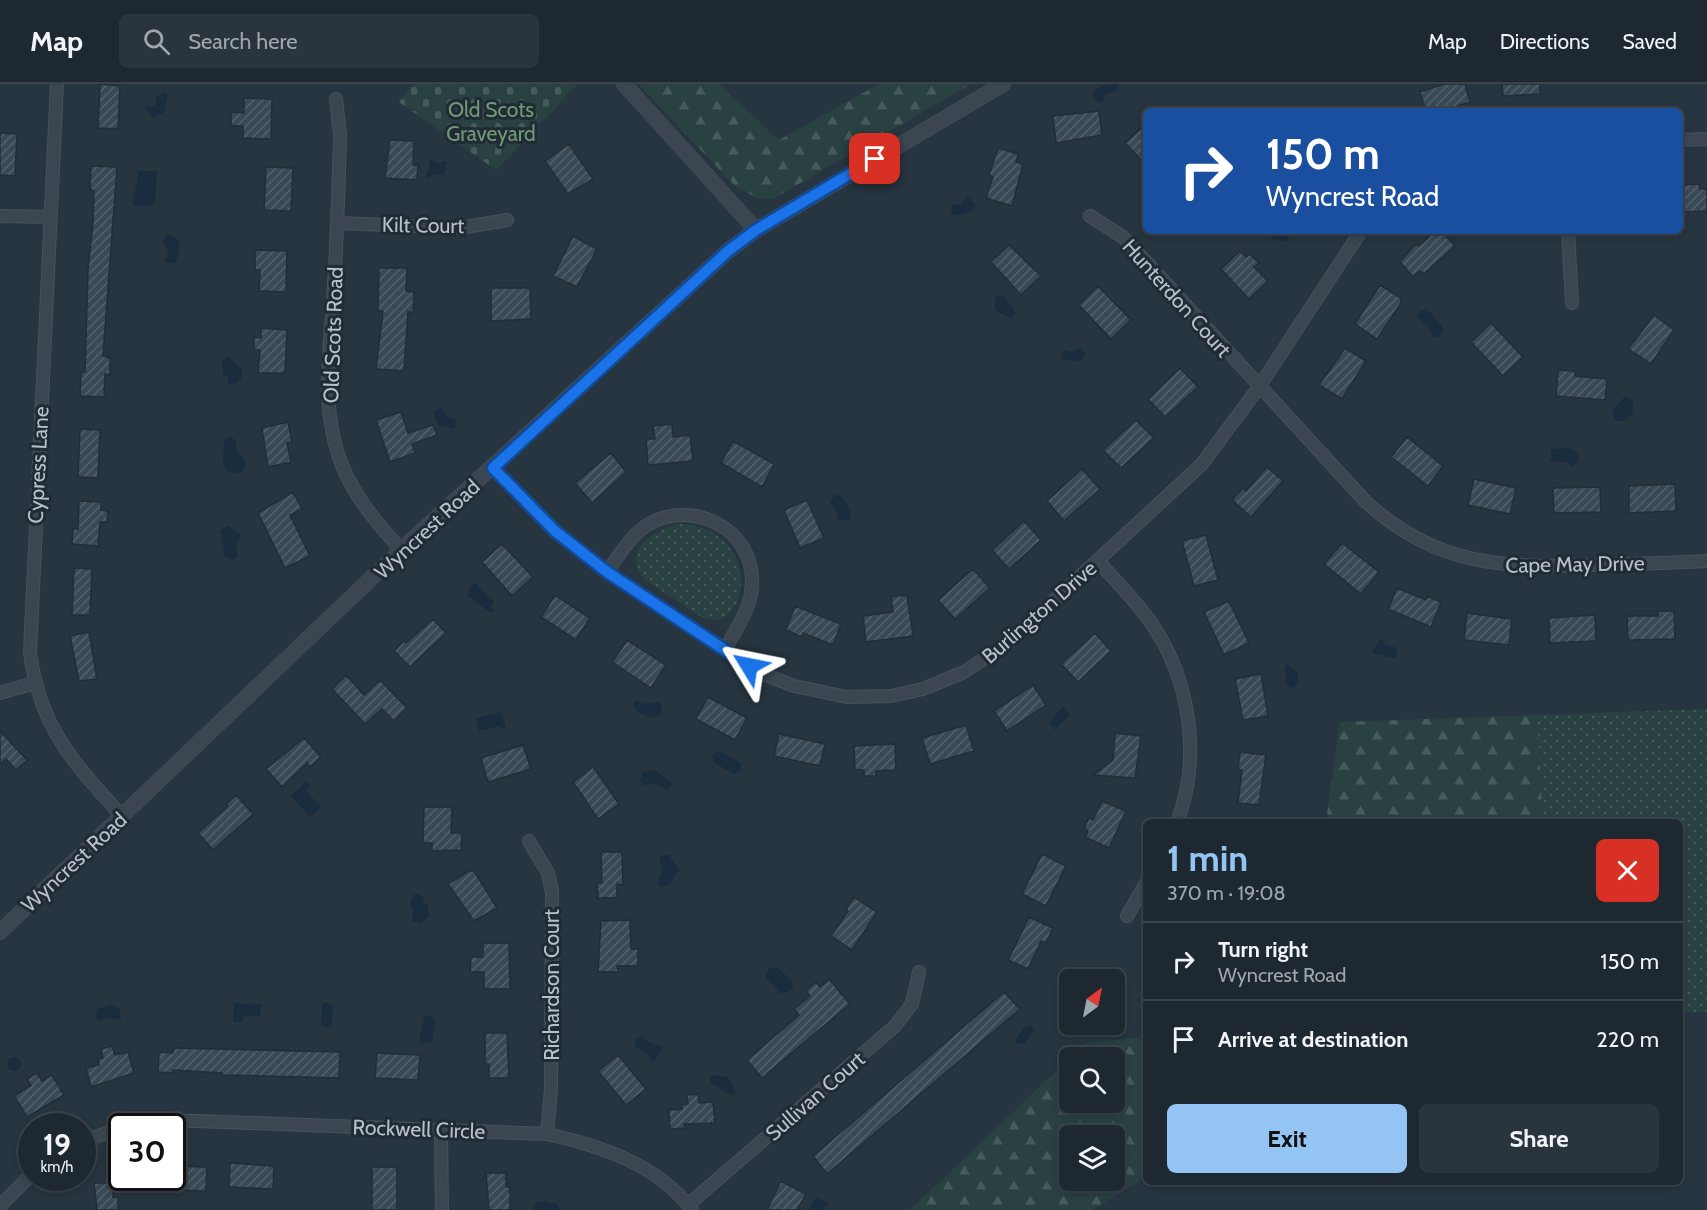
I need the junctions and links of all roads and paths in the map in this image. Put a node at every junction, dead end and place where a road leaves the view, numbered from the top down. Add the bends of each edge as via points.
1 (57, 84) edge
2 (624, 84) edge
3 (1003, 84) edge
4 (336, 99) dead end
5 (1707, 139) edge
6 (1683, 140) edge
7 (0, 216) edge
8 (1090, 216) dead end
9 (50, 217) junction
10 (507, 220) dead end
11 (338, 223) junction
12 (756, 230) junction
13 (1359, 234) edge
14 (1568, 234) edge
15 (1572, 303) dead end
16 (1259, 387) junction
17 (493, 468) junction
18 (401, 550) junction
19 (1098, 561) junction
20 (1707, 561) edge
21 (607, 572) junction
22 (725, 649) junction
23 (34, 683) junction
24 (0, 693) edge
25 (122, 816) junction
26 (1178, 819) edge
27 (529, 841) dead end
28 (1143, 889) edge
29 (1127, 916) dead end
30 (0, 932) edge
31 (919, 972) dead end
32 (186, 1120) edge
33 (441, 1130) junction
34 (547, 1134) junction
35 (18, 1191) edge
36 (5, 1206) edge
37 (690, 1208) edge
38 (442, 1210) edge

1 - 9 street, Cypress Lane
2 - 12 street
3 - 12 street, Wyncrest Road
4 - 11 street, Old Scots Road via 340,135
5 - 6 street
7 - 9 street
8 - 16 street, Hunterdon Court via 1123,237
9 - 23 street, Cypress Lane via 29,627
10 - 11 street, Kilt Court via 460,228
11 - 18 street, Old Scots Road via 329,400 332,430 355,492
12 - 17 street, Wyncrest Road via 728,251
13 - 16 street, Burlington Drive
14 - 15 street
16 - 19 street, Burlington Drive via 1207,459
16 - 20 street, Cape May Drive via 1379,515 1420,541 1456,556 1526,567
17 - 18 street, Wyncrest Road
17 - 21 street, Burlington Drive via 555,531
18 - 25 street, Wyncrest Road
19 - 22 street, Burlington Drive via 990,657 943,682 904,694 847,697 794,686 761,673
19 - 26 street via 1153,626 1166,647 1182,689 1190,762
21 - 22 street, Burlington Drive
21 - 22 street via 638,532 662,517 692,514 726,528 742,546 752,582 750,600
23 - 24 street
23 - 25 street, Cypress Lane via 62,747
25 - 30 street, Wyncrest Road
27 - 34 street, Richardson Court via 548,873 552,892 551,1090
28 - 29 street
31 - 37 street, Sullivan Court via 912,1004 895,1026
32 - 33 street, Rockwell Circle
33 - 34 street, Rockwell Circle
33 - 38 street
34 - 37 street, Rockwell Circle via 596,1145 627,1159 671,1188
35 - 36 street

